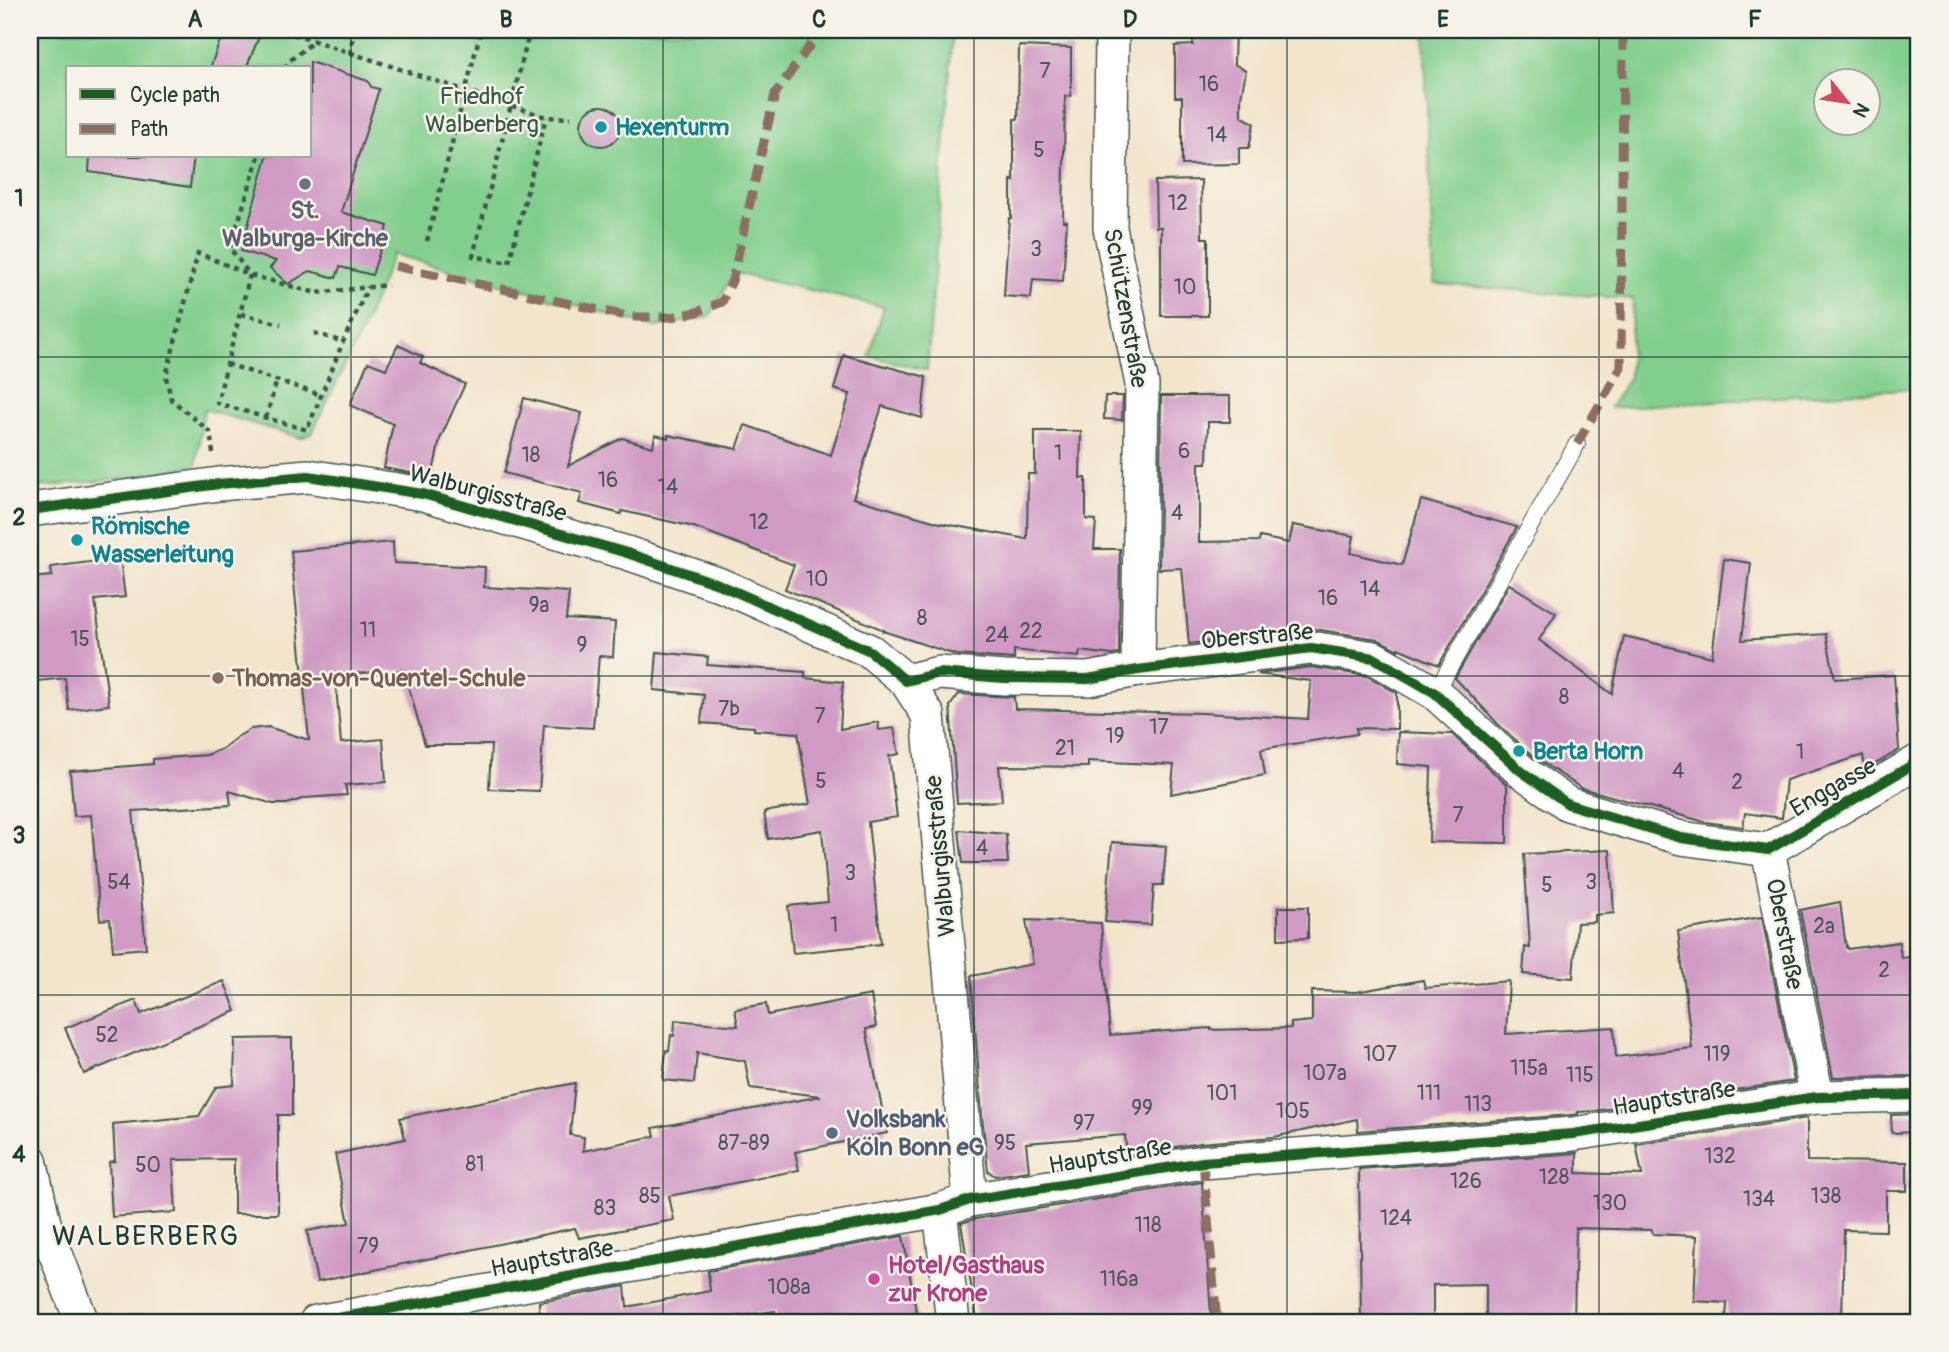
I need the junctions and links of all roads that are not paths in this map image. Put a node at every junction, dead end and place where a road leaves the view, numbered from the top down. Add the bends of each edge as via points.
1 (1112, 30) edge
2 (1577, 444) dead end
3 (30, 510) edge
4 (1138, 670) junction
5 (906, 681) junction
6 (1435, 693) junction
7 (1919, 761) edge
8 (1768, 850) junction
9 (1919, 1095) edge
10 (1817, 1097) junction
11 (30, 1160) edge
12 (955, 1205) junction
13 (82, 1322) edge
14 (316, 1322) edge
15 (953, 1322) edge

1 - 4 street, Schützenstraße via 1110,228 1142,384
2 - 6 lane
3 - 5 street, Walburgisstraße via 308,476 423,494 718,584 870,651
4 - 5 street, Oberstraße via 1088,679 939,673
4 - 6 street, Oberstraße via 1311,648 1374,658
5 - 12 street, Walburgisstraße via 928,715
6 - 8 street, Oberstraße via 1521,771 1568,804 1681,838
7 - 8 street, Enggasse
8 - 10 street, Oberstraße
9 - 10 street, Hauptstraße
10 - 12 street, Hauptstraße via 1573,1134 1203,1162
11 - 13 street via 44,1223
12 - 14 street, Hauptstraße
12 - 15 street, Walburgisstraße

